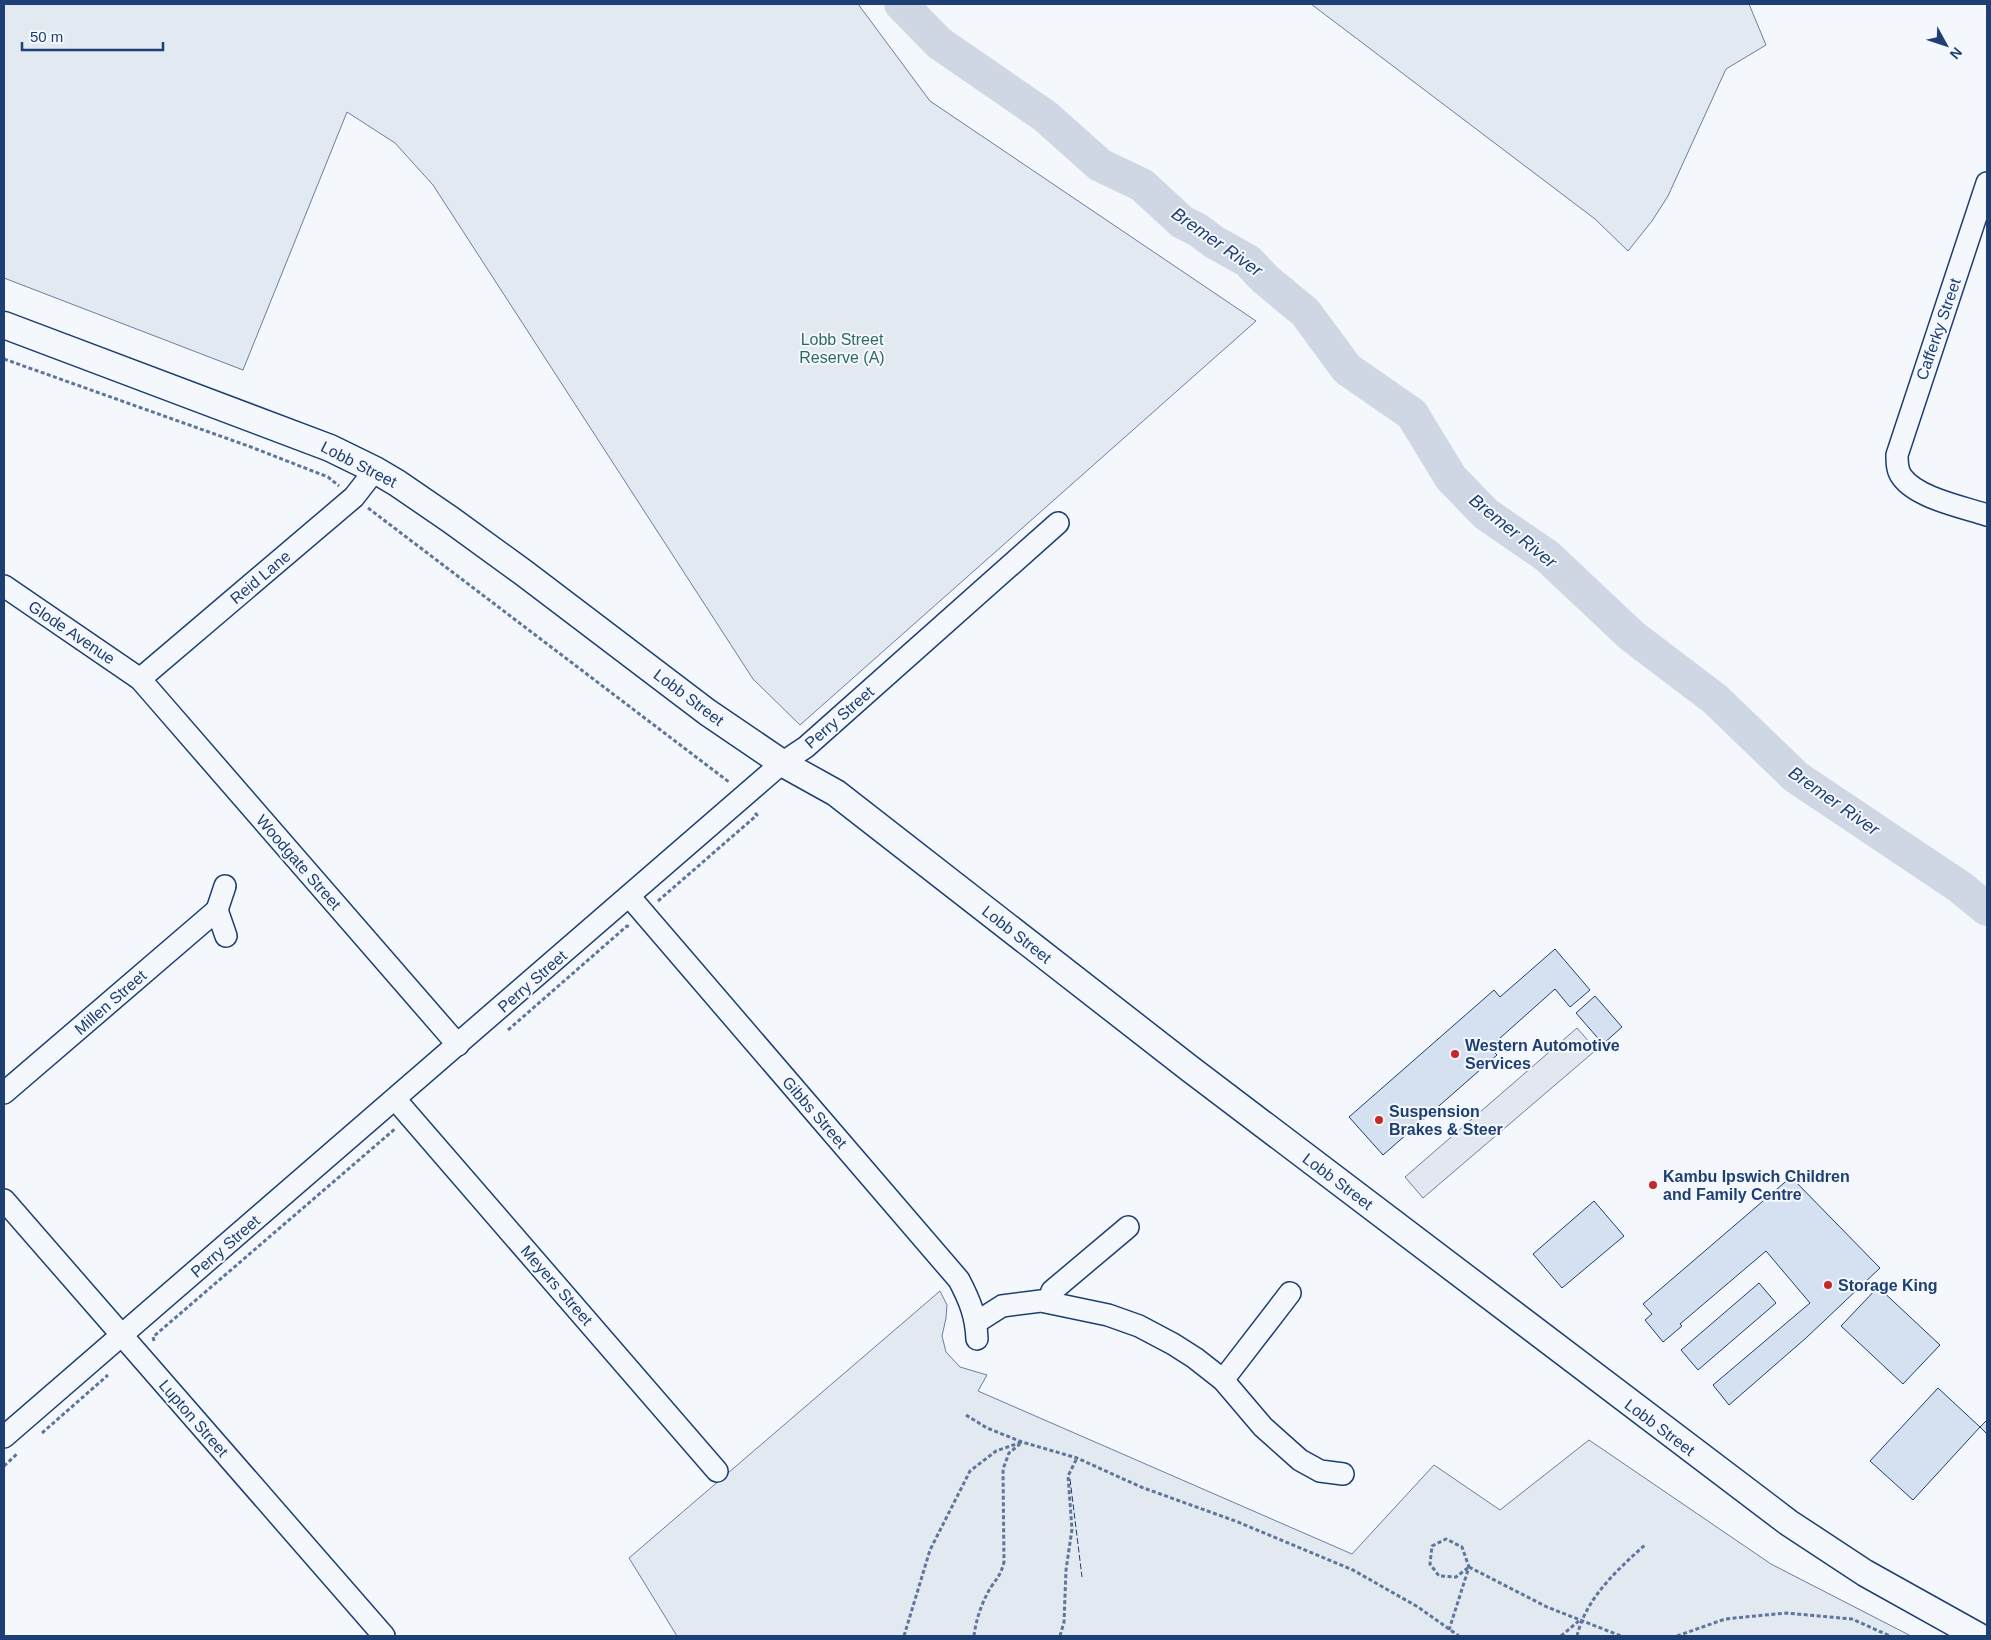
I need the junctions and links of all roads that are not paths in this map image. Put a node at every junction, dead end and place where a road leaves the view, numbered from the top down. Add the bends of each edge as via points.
1 (1987, 183) edge
2 (4, 325) edge
3 (375, 470) junction
4 (1987, 515) edge
5 (1058, 523) dead end
6 (4, 586) edge
7 (140, 678) junction
8 (782, 763) junction
9 (225, 886) dead end
10 (629, 896) junction
11 (217, 910) junction
12 (226, 936) dead end
13 (458, 1044) junction
14 (4, 1093) edge
15 (395, 1099) junction
16 (4, 1200) edge
17 (1128, 1227) dead end
18 (1290, 1293) dead end
19 (1048, 1302) junction
20 (122, 1336) junction
21 (1223, 1380) junction
22 (4, 1437) edge
23 (717, 1471) dead end
24 (1343, 1474) dead end
25 (384, 1636) edge
26 (1978, 1636) edge

1 - 4 street, Cafferky Street via 1897,455 1901,476 1909,485 1932,497
2 - 3 main road, Lobb Street via 330,448
3 - 7 street, Reid Lane via 354,497
3 - 8 main road, Lobb Street via 458,525 707,712
5 - 8 street, Perry Street via 806,747
6 - 7 street, Glode Avenue
7 - 13 street, Woodgate Street
8 - 10 street, Perry Street
8 - 26 main road, Lobb Street via 836,793 1197,1074 1789,1523 1865,1573
9 - 11 street
10 - 13 street, Perry Street
10 - 19 street, Gibbs Street via 959,1280 969,1299 977,1331 1002,1306
11 - 12 street
11 - 14 street, Millen Street
13 - 15 street, Perry Street
15 - 20 street, Perry Street
15 - 23 street, Meyers Street
16 - 20 street, Lupton Street
17 - 19 street via 1052,1291
18 - 21 street
19 - 21 street via 1108,1315 1139,1326 1173,1344
20 - 22 street, Perry Street
20 - 25 street, Lupton Street
21 - 24 street via 1263,1427 1292,1454 1320,1471

